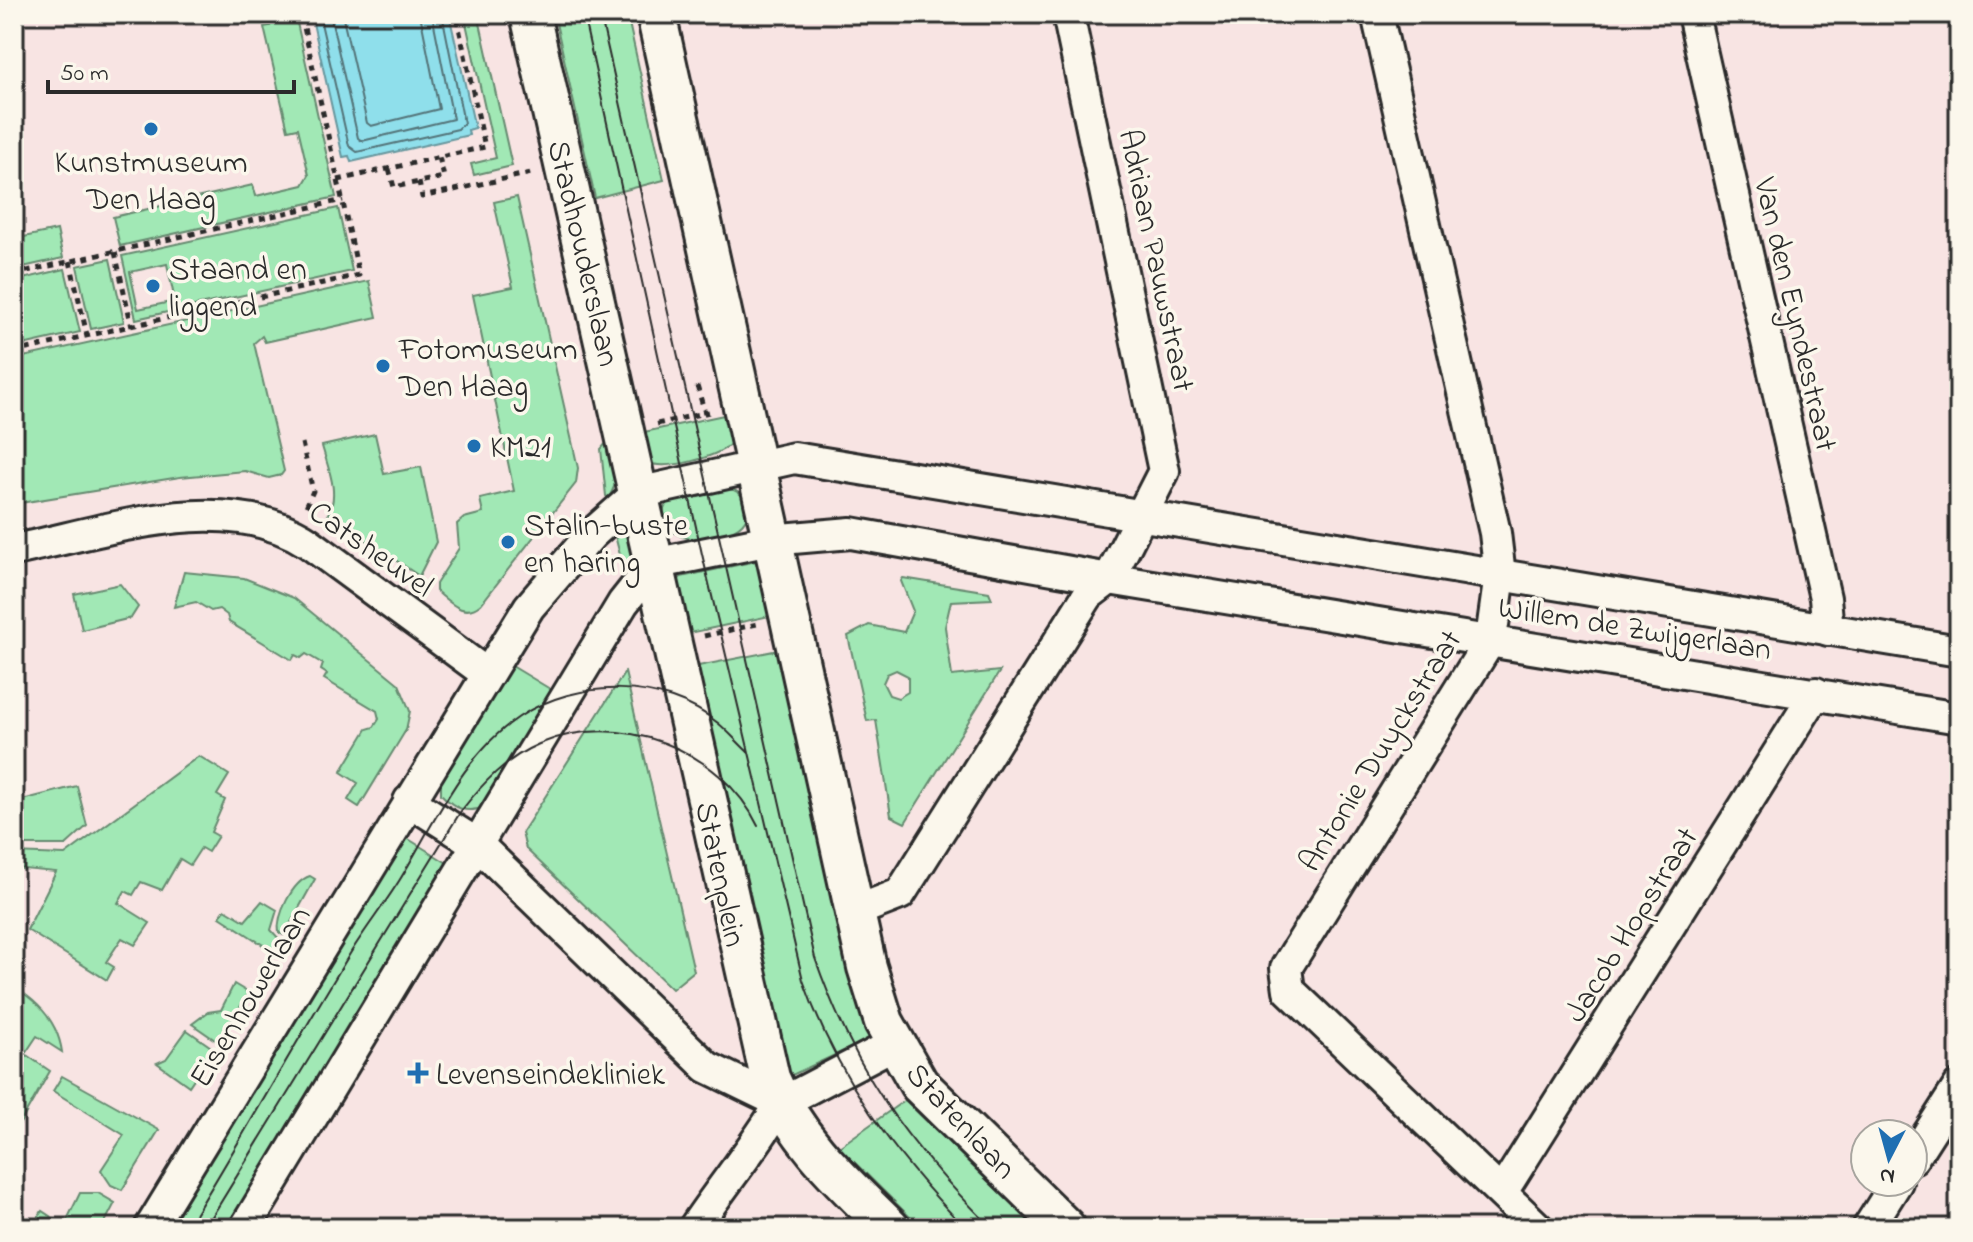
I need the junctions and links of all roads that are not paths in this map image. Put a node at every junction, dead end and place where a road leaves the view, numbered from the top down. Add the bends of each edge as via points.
1 (530, 14) edge
2 (656, 14) edge
3 (1068, 14) edge
4 (1377, 14) edge
5 (1693, 14) edge
6 (754, 468) junction
7 (638, 493) junction
8 (1139, 515) junction
9 (770, 540) junction
10 (14, 550) edge
11 (654, 564) junction
12 (1500, 575) junction
13 (1109, 579) junction
14 (1828, 630) junction
15 (1491, 639) junction
16 (1959, 651) edge
17 (487, 674) junction
18 (1816, 693) junction
19 (1959, 718) edge
20 (409, 801) junction
21 (477, 844) junction
22 (854, 912) junction
23 (894, 1044) junction
24 (1959, 1086) edge
25 (781, 1103) junction
26 (1929, 1133) edge
27 (1502, 1192) junction
28 (1887, 1198) edge
29 (150, 1228) edge
30 (245, 1228) edge
31 (694, 1228) edge
32 (890, 1228) edge
33 (1066, 1228) edge
34 (1538, 1228) edge
35 (1868, 1228) edge

1 - 7 street, Stadhouderslaan
2 - 6 street
3 - 8 street, Adriaan Pauwstraat via 1164,471
4 - 12 street, Antonie Duyckstraat via 1495,533
5 - 14 street, Van den Eyndestraat
6 - 7 street
6 - 8 street via 794,458
6 - 9 street
7 - 11 street, Statenplein
7 - 17 street via 592,534 529,607
8 - 12 street, Willem de Zwijgerlaan
8 - 13 street
9 - 11 street
9 - 13 street via 851,533
9 - 22 street
10 - 17 street, Catsheuvel via 195,514 255,520 294,533
11 - 21 street via 623,603
11 - 25 street, Statenplein via 739,951
12 - 14 street, Willem de Zwijgerlaan
12 - 15 street, Antonie Duyckstraat
13 - 15 street, Willem de Zwijgerlaan
13 - 22 street via 1088,595 900,894
14 - 16 street, Willem de Zwijgerlaan
15 - 18 street, Willem de Zwijgerlaan
15 - 27 street, Antonie Duyckstraat via 1286,968 1289,990
17 - 20 street
18 - 19 street, Willem de Zwijgerlaan
18 - 27 street, Jacob Hopstraat
20 - 21 street
20 - 29 street, Eisenhowerlaan
21 - 25 street via 707,1067
21 - 30 street
22 - 23 street
23 - 25 street
23 - 33 street, Statenlaan via 919,1084
24 - 26 street
25 - 31 street
25 - 32 street via 822,1161
27 - 34 street, Antonie Duyckstraat
28 - 35 street

